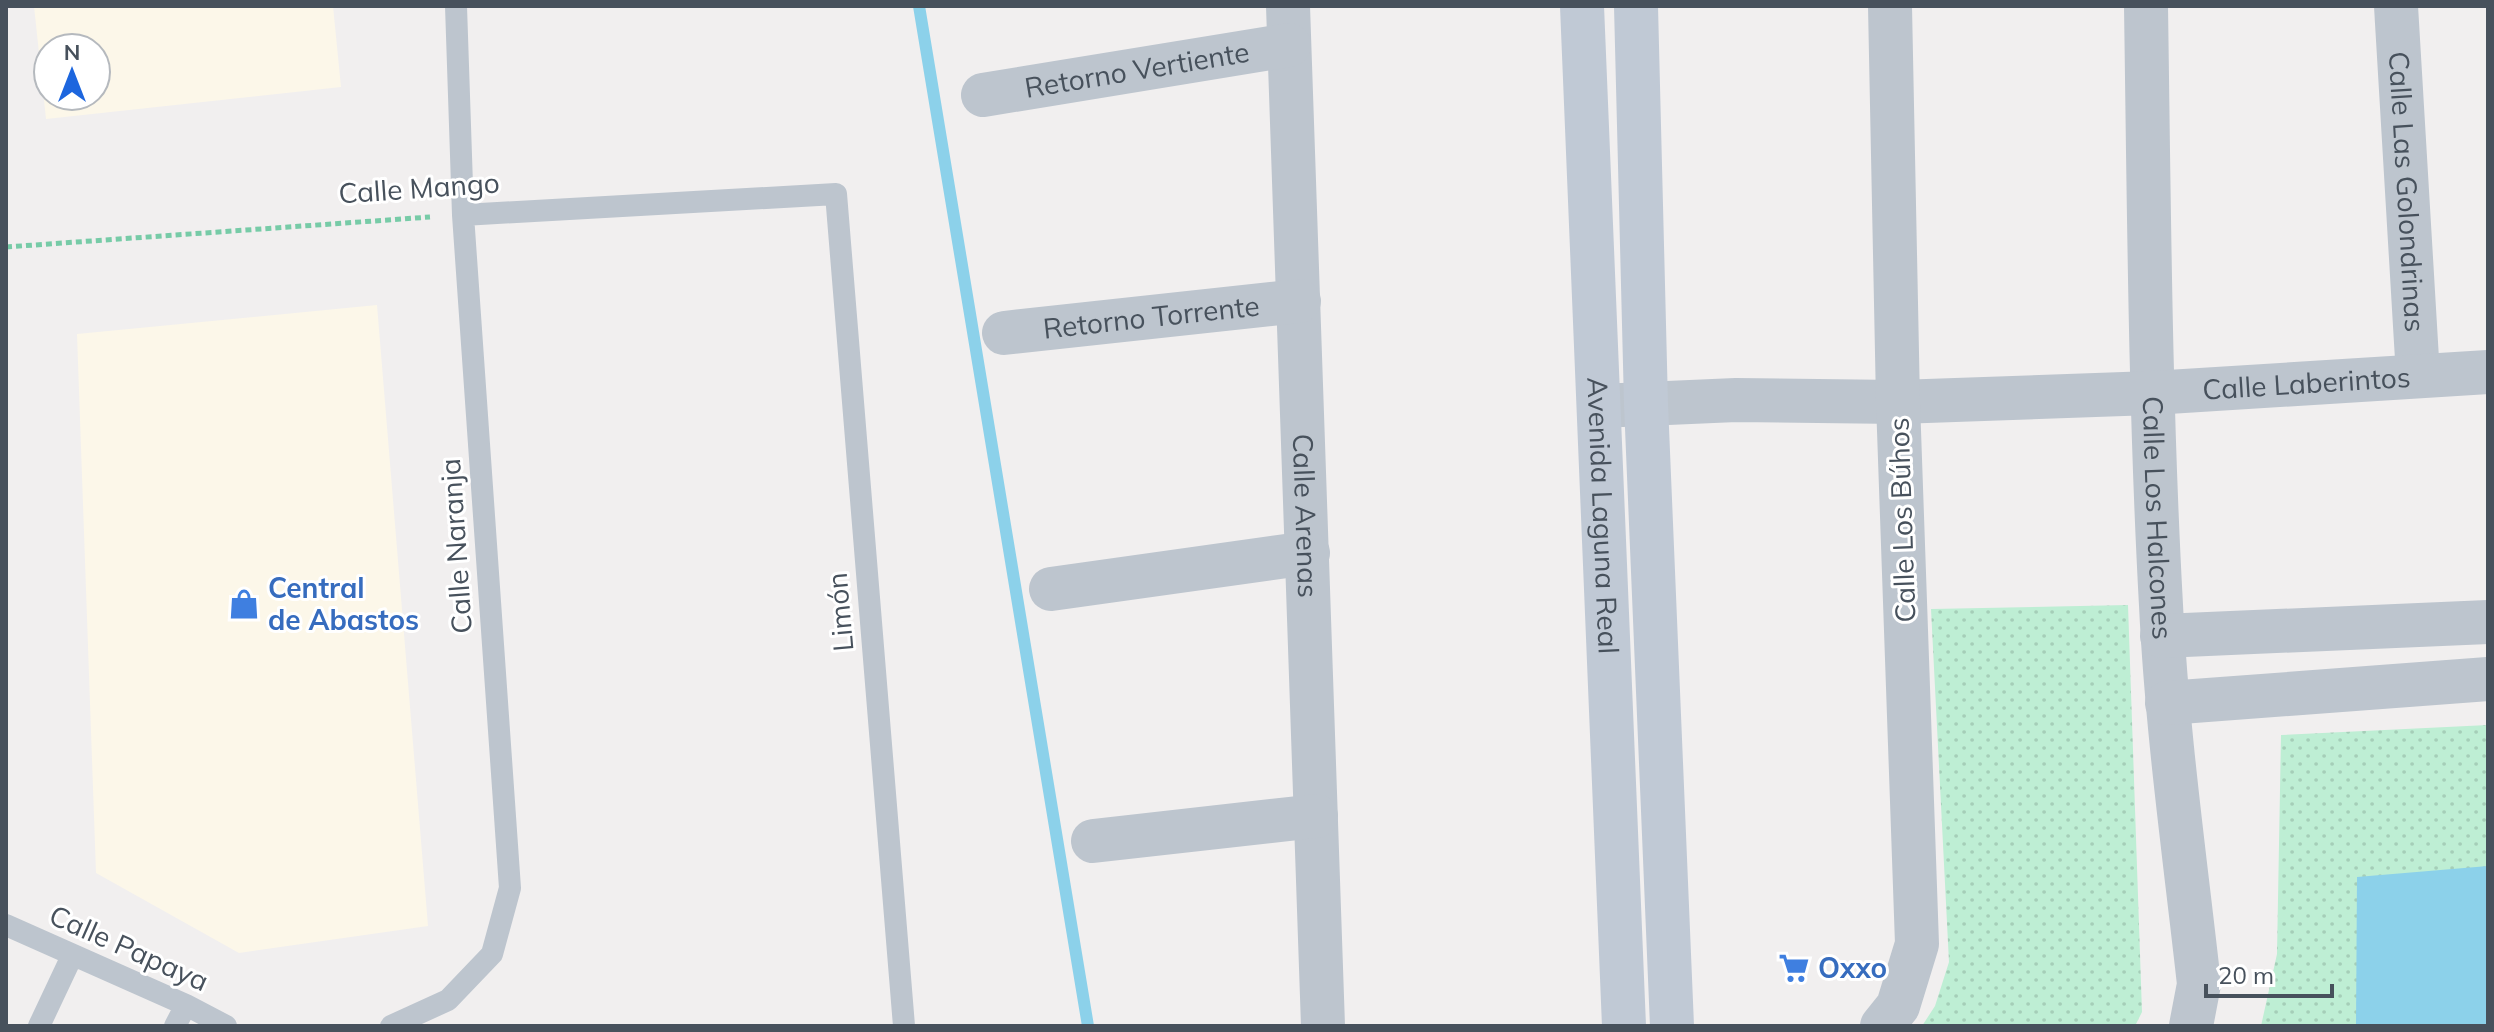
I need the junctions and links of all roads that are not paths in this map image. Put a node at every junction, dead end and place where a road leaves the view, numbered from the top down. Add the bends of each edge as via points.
1 (456, 6) edge
2 (1582, 6) edge
3 (1636, 6) edge
4 (1890, 6) edge
5 (2146, 6) edge
6 (2396, 6) edge
7 (1288, 26) edge
8 (983, 95) dead end
9 (836, 194) joint
10 (463, 215) junction
11 (1299, 301) junction
12 (1004, 333) dead end
13 (2488, 372) edge
14 (2418, 376) junction
15 (2152, 393) junction
16 (1898, 402) junction
17 (1646, 404) junction
18 (1599, 406) junction
19 (1308, 553) junction
20 (1051, 589) dead end
21 (2488, 622) edge
22 (2162, 636) junction
23 (2488, 679) edge
24 (2167, 703) junction
25 (1316, 816) junction
26 (1093, 841) dead end
27 (6, 925) edge
28 (72, 956) junction
29 (186, 1005) junction
30 (39, 1026) edge
31 (175, 1026) edge
32 (226, 1026) edge
33 (391, 1026) edge
34 (904, 1026) edge
35 (1323, 1026) edge
36 (1624, 1026) edge
37 (1672, 1026) edge
38 (1882, 1026) edge
39 (2191, 1026) edge

1 - 10 lane, Calle Naranja
2 - 18 street, Avenida Laguna Real
3 - 17 street, Avenida Laguna Real
4 - 16 street, Calle Los Búhos
5 - 15 street, Calle Los Halcones
6 - 14 street, Calle Las Golondrinas
7 - 8 street, Retorno Vertiente
7 - 11 street, Calle Arenas
9 - 10 lane, Calle Mango
9 - 34 lane, Limón
10 - 33 lane, Calle Naranja via 510,888 492,954 448,1000
11 - 12 street, Retorno Torrente
11 - 19 street, Calle Arenas
13 - 14 street, Calle Laberintos
14 - 15 street, Calle Laberintos
15 - 16 street, Calle Laberintos
15 - 22 street, Calle Los Halcones
16 - 17 street, Calle Laberintos
16 - 38 street, Calle Los Búhos via 1917,944 1898,1006
17 - 18 street, Calle Laberintos
17 - 37 street, Avenida Laguna Real
18 - 36 street, Avenida Laguna Real
19 - 20 street
19 - 25 street, Calle Arenas
21 - 22 street
22 - 24 street, Calle Los Halcones
23 - 24 street
24 - 39 street, Calle Los Halcones via 2199,984
25 - 26 street
25 - 35 street, Calle Arenas
27 - 28 lane, Calle Papaya
28 - 29 lane, Calle Papaya
28 - 30 lane
29 - 31 lane
29 - 32 lane, Calle Papaya

